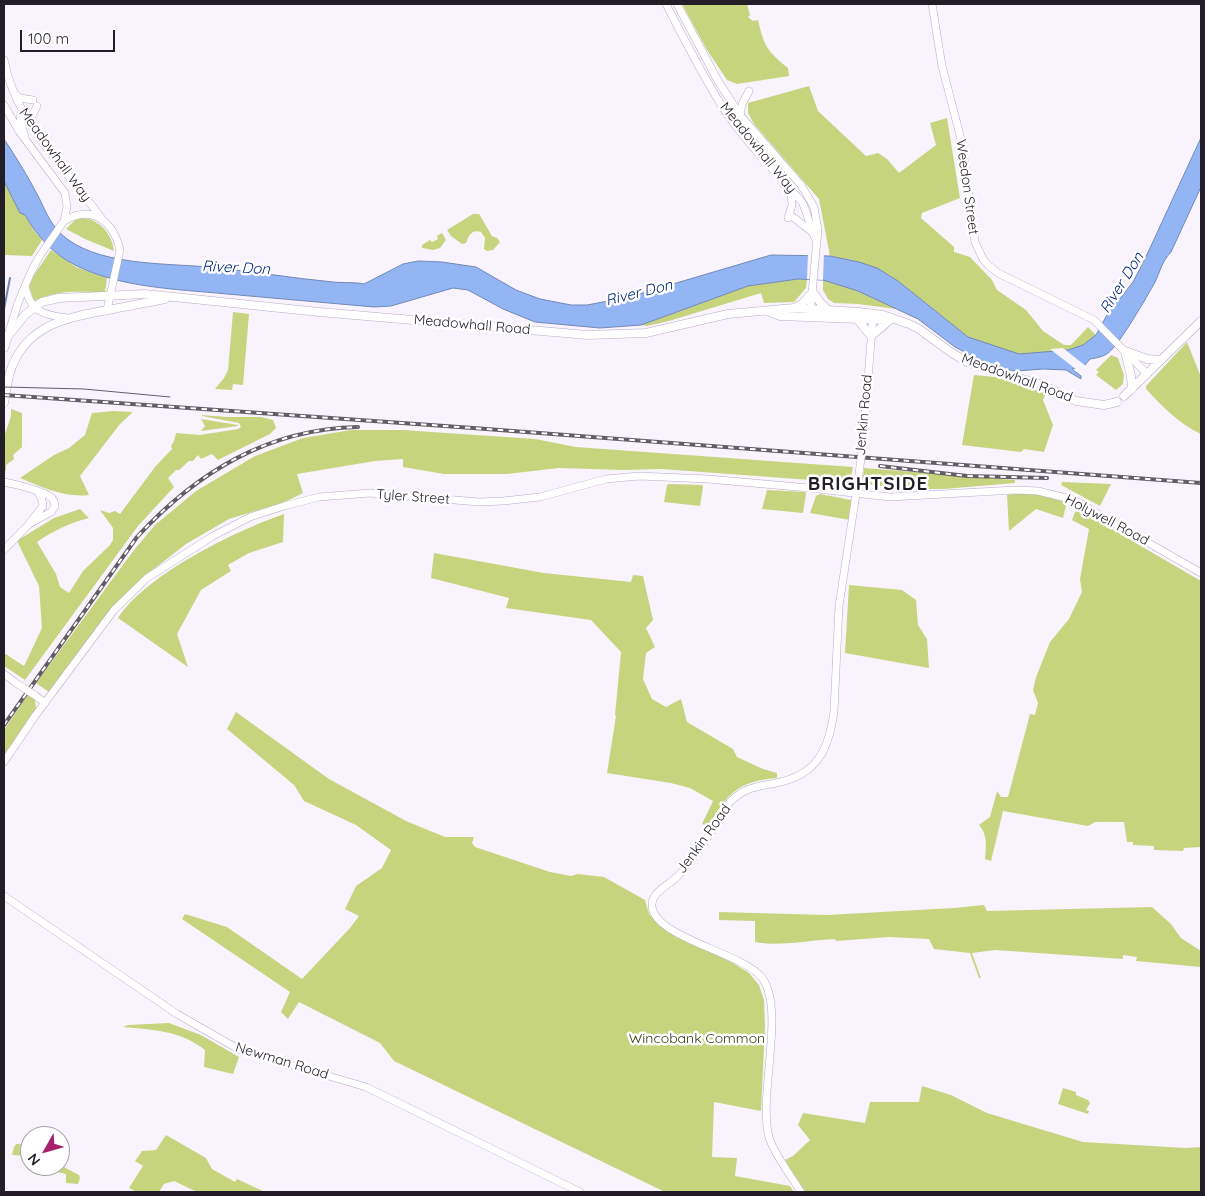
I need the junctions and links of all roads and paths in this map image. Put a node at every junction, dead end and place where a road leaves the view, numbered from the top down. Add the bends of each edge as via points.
1 (666, 4) edge
2 (678, 4) edge
3 (932, 4) edge
4 (4, 62) edge
5 (749, 91) dead end
6 (13, 92) junction
7 (729, 97) junction
8 (720, 102) junction
9 (4, 105) edge
10 (22, 111) junction
11 (740, 115) junction
12 (33, 128) junction
13 (26, 140) junction
14 (791, 189) junction
15 (102, 219) junction
16 (64, 221) junction
17 (812, 232) junction
18 (816, 240) junction
19 (25, 286) junction
20 (814, 288) junction
21 (110, 296) junction
22 (174, 297) junction
23 (34, 307) junction
24 (794, 308) junction
25 (107, 310) junction
26 (767, 310) junction
27 (828, 310) junction
28 (811, 313) junction
29 (872, 316) junction
30 (67, 318) junction
31 (857, 318) junction
32 (893, 320) junction
33 (1201, 321) edge
34 (8, 336) junction
35 (871, 336) junction
36 (4, 348) edge
37 (1122, 349) junction
38 (1161, 360) junction
39 (1148, 374) junction
40 (1132, 388) junction
41 (4, 403) edge
42 (5, 481) edge
43 (38, 492) junction
44 (856, 494) junction
45 (29, 524) junction
46 (4, 550) edge
47 (1201, 573) edge
48 (4, 674) edge
49 (45, 703) junction
50 (4, 762) edge
51 (4, 896) edge
52 (580, 1192) edge
53 (801, 1192) edge

1 - 8 street, Meadowhall Way
2 - 7 street, Meadowhall Way
3 - 37 street, Weedon Street via 942,66 962,143 978,250 998,273 1094,320
4 - 6 street, Meadowhall Way
5 - 11 street
6 - 10 street, Meadowhall Way
6 - 12 street via 35,103
7 - 8 street
7 - 11 street, Meadowhall Way
8 - 14 street, Meadowhall Way via 747,140
9 - 10 street
9 - 13 street, Meadowhall Way
10 - 12 street, Meadowhall Way
10 - 13 street via 20,122
11 - 18 street, Meadowhall Way via 808,195 818,230
12 - 15 street, Meadowhall Way
13 - 16 street, Meadowhall Way via 65,193 68,207
14 - 17 street, Meadowhall Way via 802,202
14 - 17 street via 790,217
15 - 16 street, Meadowhall Way via 88,213 73,215
15 - 21 street, Meadowhall Way via 114,234 120,250
16 - 19 street via 39,256
17 - 18 street, Meadowhall Way
18 - 20 street, Meadowhall Way
19 - 23 street
19 - 34 street, Meadowhall Road
20 - 24 main road via 802,304
20 - 27 main road via 819,301
20 - 28 street, Meadowhall Way
21 - 22 main road, Meadowhall Road via 144,294
21 - 23 main road, Meadowhall Road via 59,298
21 - 25 street, Meadowhall Way
22 - 25 main road, Meadowhall Road
22 - 26 main road, Meadowhall Road via 588,335 646,333 728,314
23 - 30 street, Meadowhall Road via 44,314
23 - 34 main road, Meadowhall Road
24 - 26 main road, Meadowhall Road
24 - 28 main road, Meadowhall Road
25 - 30 main road, Meadowhall Road
26 - 28 main road, Meadowhall Road via 780,316
27 - 28 main road, Meadowhall Road
27 - 29 main road, Meadowhall Road
28 - 31 main road, Meadowhall Road
29 - 31 main road, Meadowhall Road
29 - 32 main road, Meadowhall Road
29 - 35 street, Jenkin Road
30 - 41 main road, Meadowhall Road via 40,331 22,349 10,373
31 - 35 main road
32 - 35 main road
32 - 40 main road, Meadowhall Road via 919,329 969,363 1076,400 1104,405 1121,399
33 - 38 main road, Meadowhall Road
34 - 36 main road, Meadowhall Road
35 - 44 street, Jenkin Road, bridge
37 - 38 main road via 1147,360
37 - 39 street, Weedon Street
37 - 40 main road
38 - 39 main road, Meadowhall Road
39 - 40 main road, Meadowhall Road
42 - 43 street
43 - 45 street via 43,506
43 - 45 street via 50,496 55,506 51,512
44 - 47 street, Holywell Road via 905,497 1015,490 1049,493 1074,500
44 - 49 street, Tyler Street via 708,479 639,476 606,480 540,497 503,501 370,494 304,500 267,511 213,536 147,578 114,610
44 - 53 street, Jenkin Road via 839,606 834,711 827,743 815,764 806,772 778,783 750,788 730,802 684,870 658,892 652,904 655,915 668,927 752,968 763,979 771,1008 767,1102 769,1137
45 - 46 street
48 - 49 street, bridge
49 - 50 street, Tyler Street
51 - 52 street, Newman Road via 177,1014 240,1050 366,1087

